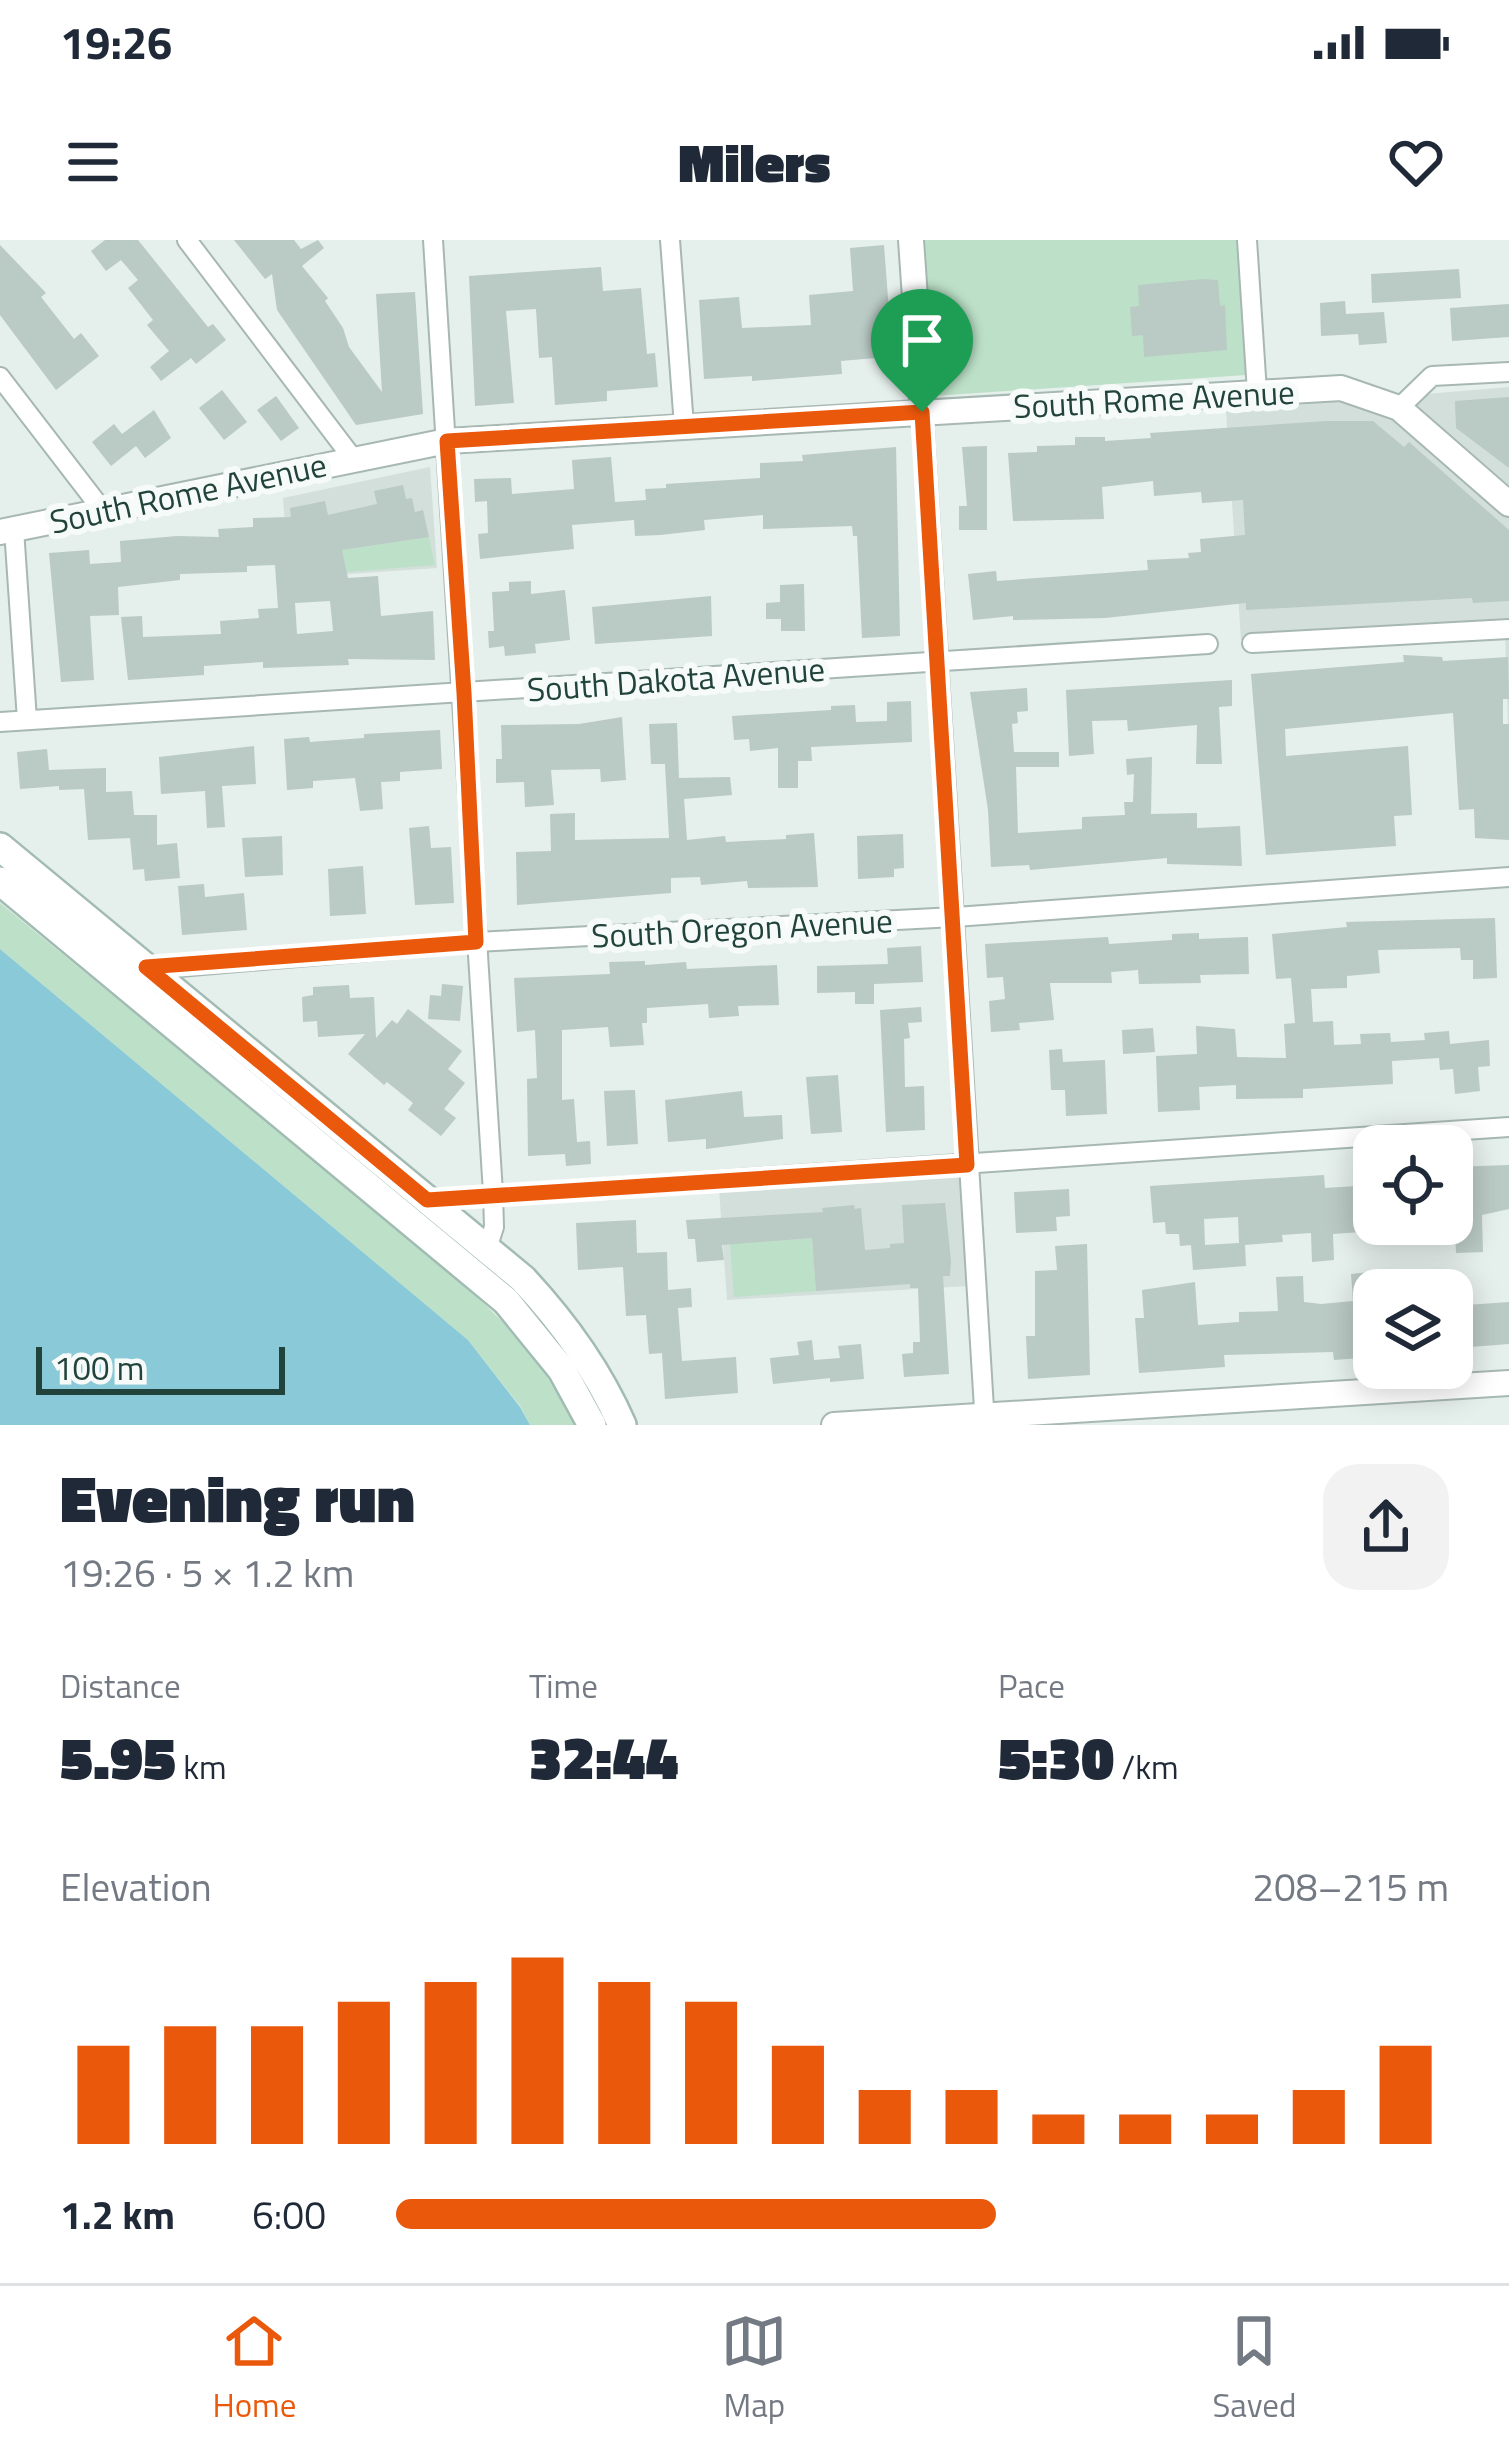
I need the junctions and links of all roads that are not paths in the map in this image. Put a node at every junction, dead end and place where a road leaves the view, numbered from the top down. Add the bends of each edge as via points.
1 (187, 240) edge
2 (433, 240) edge
3 (670, 240) edge
4 (911, 240) edge
5 (1247, 240) edge
6 (1509, 372) edge
7 (0, 377) edge
8 (1257, 392) junction
9 (1399, 408) junction
10 (922, 412) junction
11 (684, 426) junction
12 (447, 441) junction
13 (354, 460) junction
14 (1509, 504) edge
15 (103, 511) junction
16 (7, 530) edge
17 (1509, 629) edge
18 (1252, 643) dead end
19 (1208, 644) dead end
20 (937, 661) junction
21 (464, 693) junction
22 (27, 720) junction
23 (0, 722) edge
24 (0, 847) edge
25 (1509, 878) edge
26 (0, 881) edge
27 (955, 917) junction
28 (476, 942) junction
29 (137, 977) junction
30 (1509, 1126) edge
31 (967, 1165) junction
32 (494, 1193) junction
33 (427, 1200) junction
34 (487, 1249) junction
35 (1509, 1383) edge
36 (984, 1420) edge
37 (592, 1425) edge
38 (622, 1425) edge
39 (834, 1425) edge

1 - 13 street
2 - 12 street
3 - 11 street
4 - 10 street
5 - 8 street
6 - 9 street via 1432,376
7 - 15 street
8 - 9 street, South Rome Avenue via 1340,388
8 - 10 street, South Rome Avenue
9 - 14 street
10 - 11 street, South Rome Avenue
10 - 20 street
11 - 12 street, South Rome Avenue
12 - 13 street, South Rome Avenue
12 - 21 street
13 - 15 street, South Rome Avenue
15 - 16 street, South Rome Avenue
16 - 22 street
17 - 18 street
19 - 20 street, South Dakota Avenue
20 - 21 street, South Dakota Avenue
20 - 27 street
21 - 22 street, South Dakota Avenue
21 - 28 street
22 - 23 street, South Dakota Avenue
24 - 29 main road
25 - 27 street, South Oregon Avenue
26 - 29 main road
27 - 28 street, South Oregon Avenue
27 - 31 street
28 - 29 street, South Oregon Avenue
28 - 32 street
29 - 33 main road
29 - 37 main road via 506,1301 562,1370
30 - 31 street
31 - 32 street
31 - 36 street
32 - 33 street
32 - 34 street
33 - 34 main road
34 - 38 main road via 572,1336
35 - 36 street
36 - 39 street

